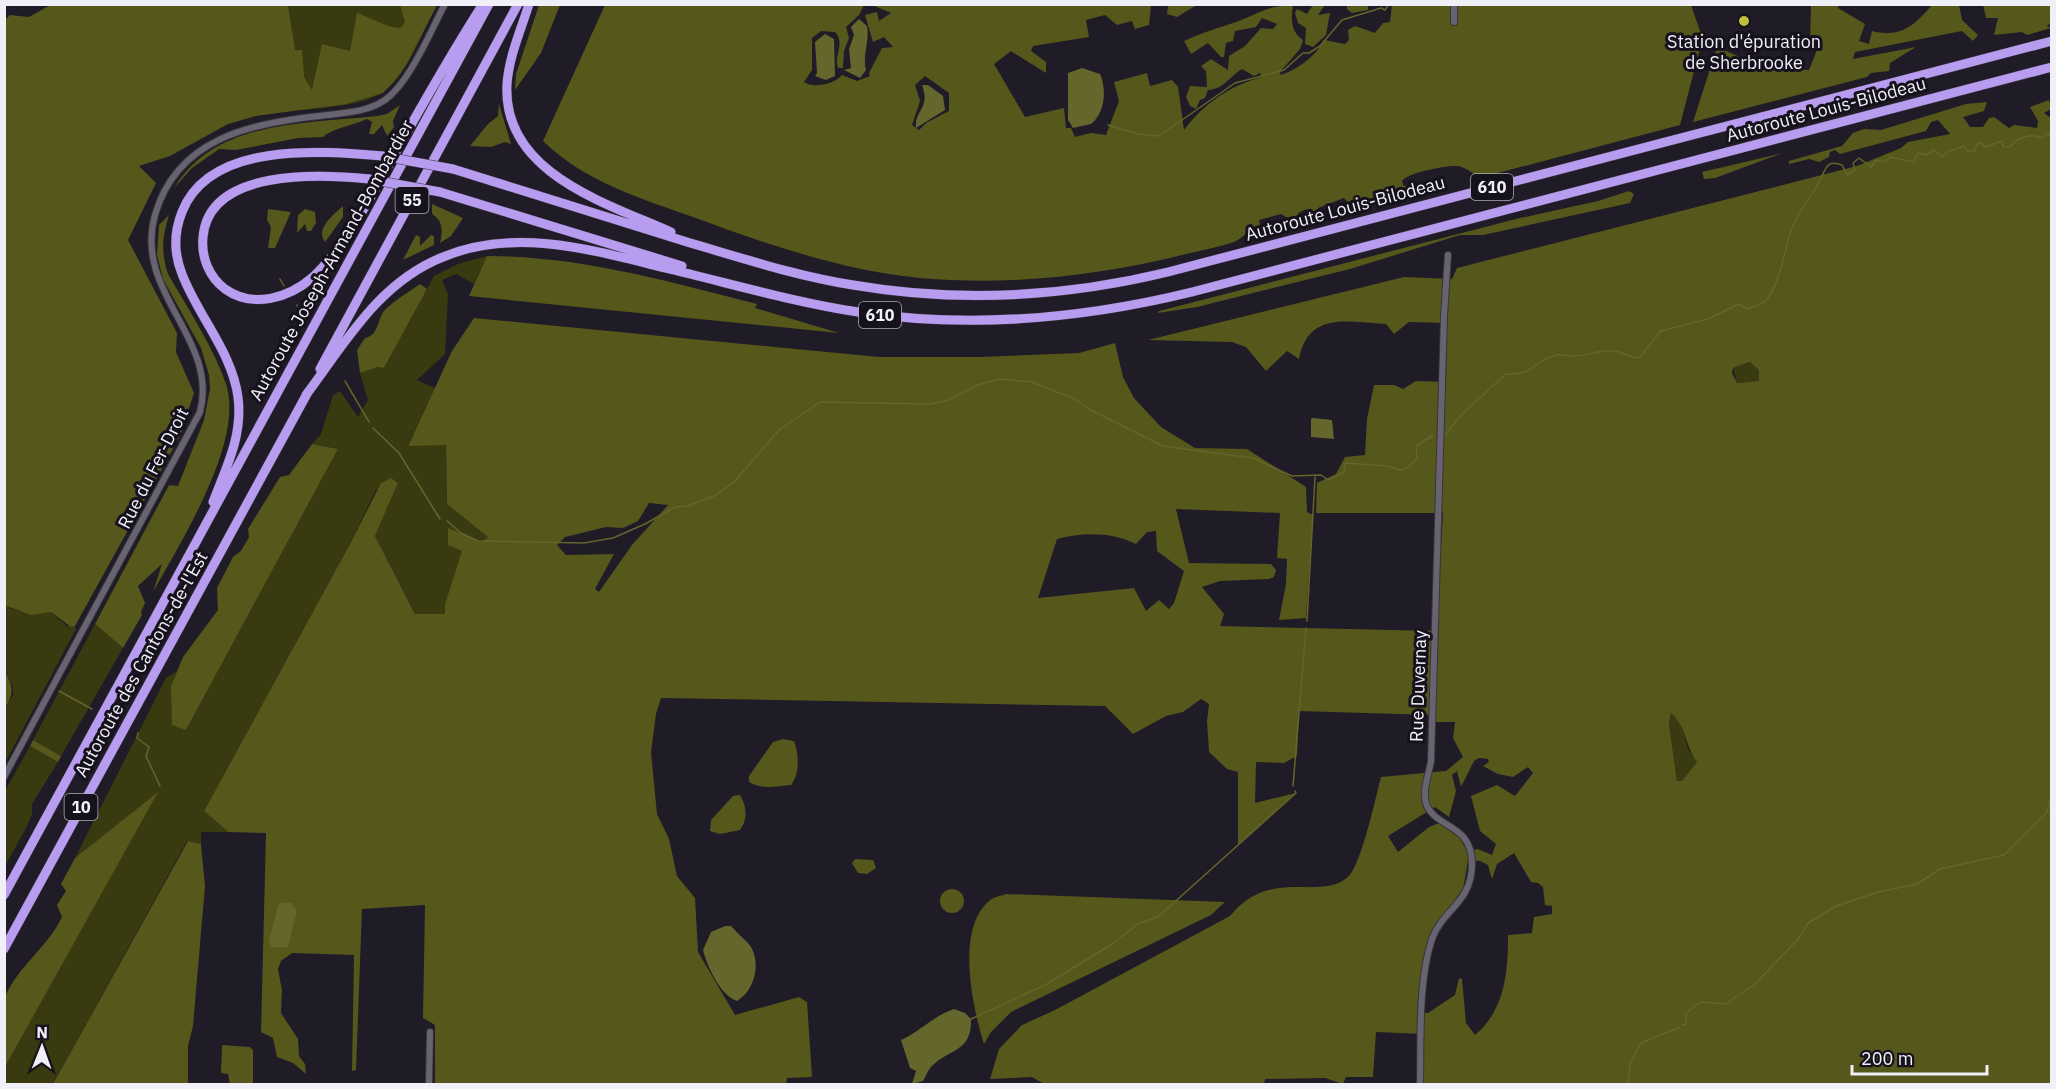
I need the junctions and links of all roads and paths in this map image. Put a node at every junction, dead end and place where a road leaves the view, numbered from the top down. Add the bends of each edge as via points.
1 (445, 4) edge
2 (483, 4) edge
3 (489, 4) edge
4 (518, 4) edge
5 (529, 4) edge
6 (1454, 4) edge
7 (1454, 22) dead end
8 (2052, 41) edge
9 (2052, 67) edge
10 (709, 249) junction
11 (1448, 255) dead end
12 (765, 292) junction
13 (306, 395) junction
14 (202, 532) junction
15 (4, 777) edge
16 (4, 895) edge
17 (4, 949) edge
18 (430, 1032) dead end
19 (429, 1084) edge
20 (1420, 1084) edge

1 - 15 street, Rue du Fer-Droit via 405,76 384,101 356,111 269,122 239,130 195,155 167,187 153,224 152,257 161,288 201,368 200,412
2 - 12 highway, bridge via 371,195 316,274 290,292 256,300 231,292 210,273 203,252 205,226 215,207 231,193 279,180 326,177 369,179 440,192
3 - 14 highway, Autoroute Joseph-Armand-Bombardier / 55
4 - 13 highway, 55
5 - 10 highway via 507,88 511,116 525,146 546,168 579,190
6 - 7 street
8 - 10 highway, Autoroute Louis-Bilodeau / 610 via 1186,267 1096,286 1007,295 898,291 811,277
9 - 12 highway, Autoroute Louis-Bilodeau / 610 via 1122,308 1026,320 943,320 860,312
10 - 14 highway, bridge via 453,169 382,156 305,153 239,162 207,179 182,210 176,238 179,267 229,366 239,403 235,445
11 - 20 street, Rue Duvernay via 1431,761 1425,795 1430,811 1465,838 1472,864 1468,887 1433,937 1428,956
12 - 13 highway via 566,246 519,242 478,246 432,261 393,287 362,319
13 - 17 highway, Autoroute des Cantons-de-l'Est / 10
14 - 16 highway, Autoroute des Cantons-de-l'Est / 10
18 - 19 street

